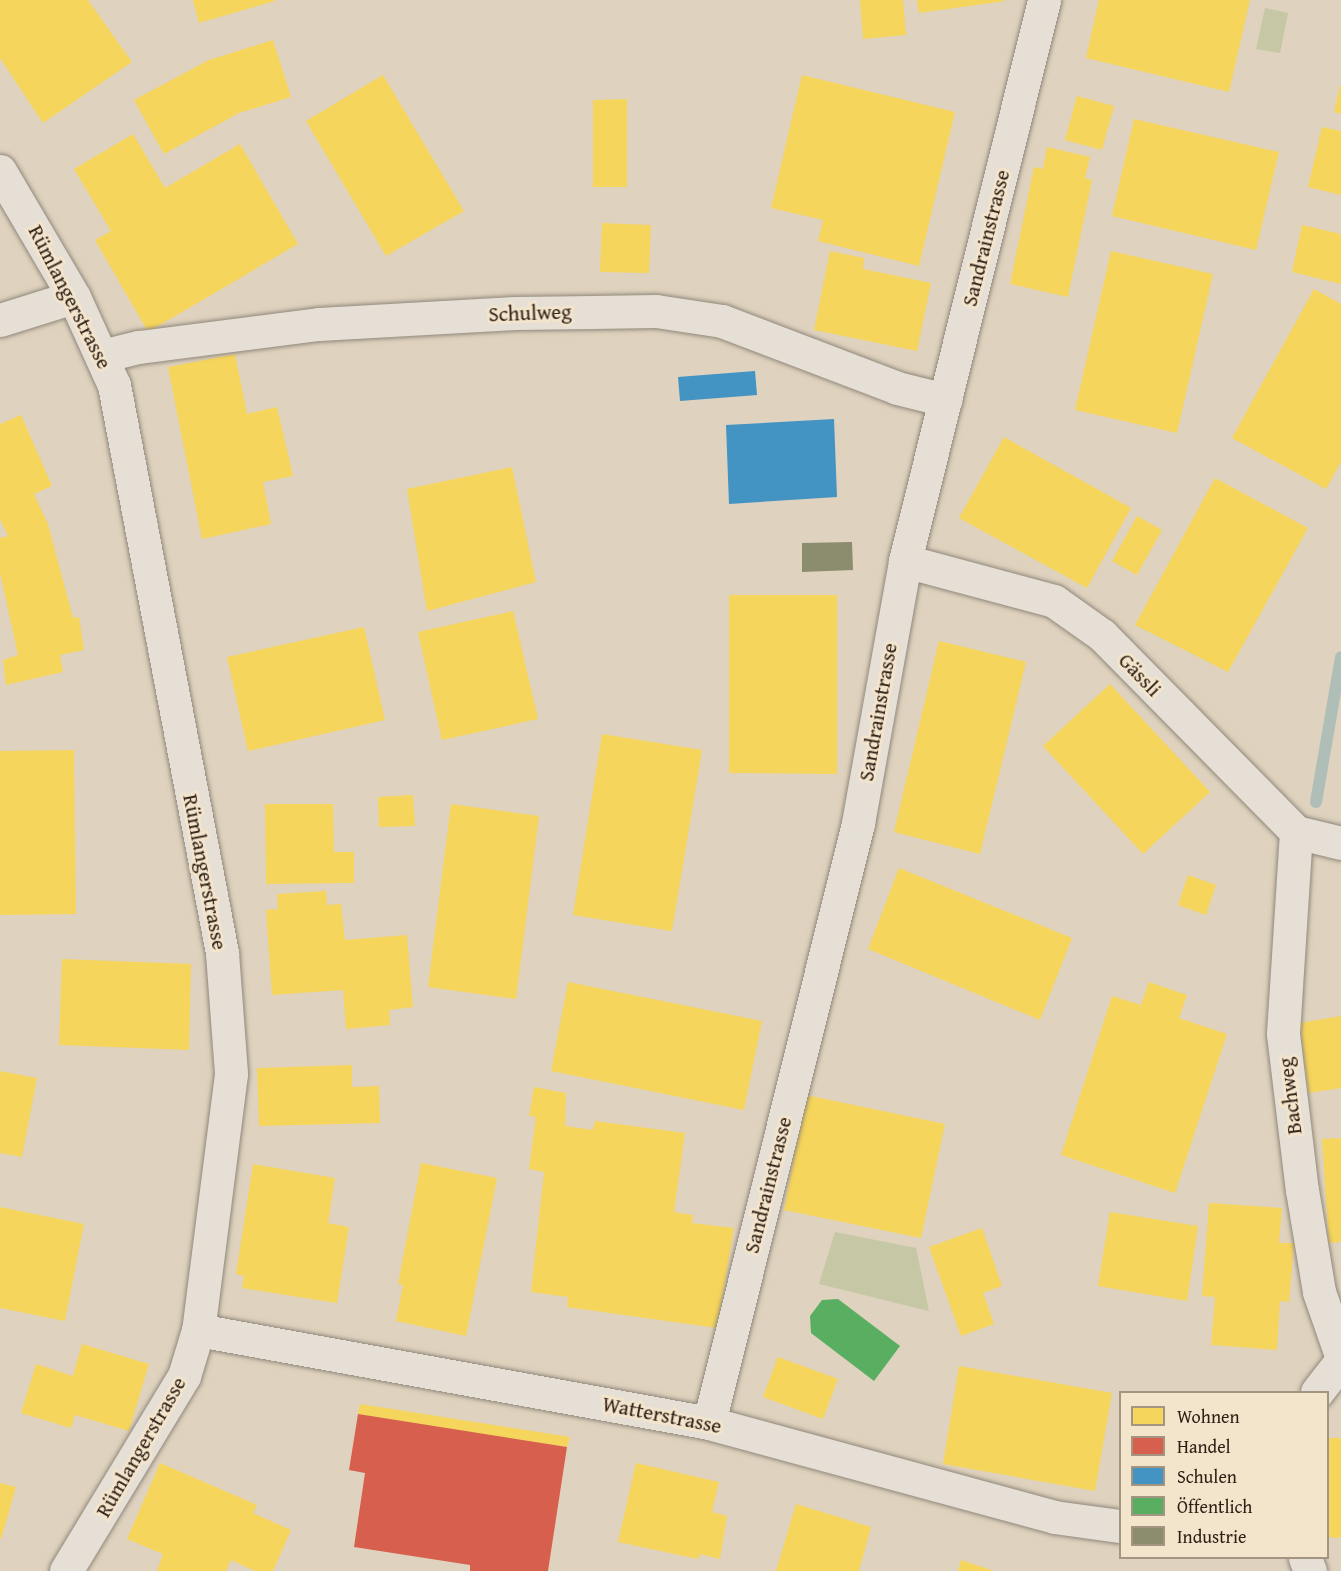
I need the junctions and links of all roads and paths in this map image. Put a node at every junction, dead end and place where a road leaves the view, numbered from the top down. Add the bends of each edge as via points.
1 (1044, 0) edge
2 (0, 171) edge
3 (74, 297) junction
4 (0, 320) edge
5 (102, 356) junction
6 (946, 400) junction
7 (905, 561) junction
8 (1296, 832) junction
9 (1341, 843) edge
10 (198, 1330) junction
11 (1341, 1355) edge
12 (1341, 1361) edge
13 (1318, 1391) edge
14 (709, 1423) junction
15 (1119, 1526) edge
16 (66, 1571) edge

1 - 6 street, Sandrainstrasse
2 - 3 street, Rümlangerstrasse
3 - 4 street
3 - 5 street, Rümlangerstrasse
5 - 6 street, Schulweg via 139,347 319,324 514,312 656,311 722,321 897,388
5 - 10 street, Rümlangerstrasse via 114,385 222,953 231,1074
6 - 7 street, Sandrainstrasse
7 - 8 street, Gässli via 1054,601 1102,635
7 - 14 street, Sandrainstrasse via 858,823
8 - 9 street
8 - 11 street, Bachweg via 1283,1034 1319,1292
10 - 14 street, Watterstrasse
10 - 16 street, Rümlangerstrasse via 184,1376
12 - 13 street
14 - 15 street, Watterstrasse via 1054,1517

